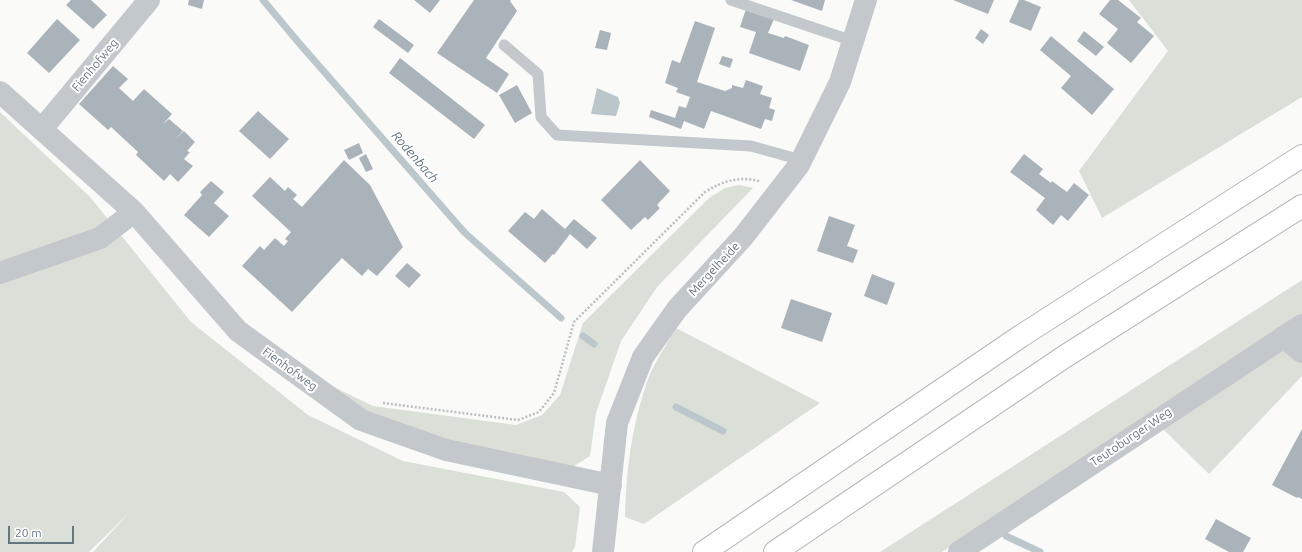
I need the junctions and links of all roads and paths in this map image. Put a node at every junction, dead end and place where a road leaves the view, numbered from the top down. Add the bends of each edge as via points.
1 (149, 0) edge
2 (731, 0) edge
3 (866, 0) edge
4 (853, 41) junction
5 (504, 45) dead end
6 (0, 92) edge
7 (42, 129) junction
8 (1302, 156) edge
9 (801, 160) junction
10 (766, 182) dead end
11 (1302, 206) edge
12 (134, 212) junction
13 (0, 273) edge
14 (1302, 325) edge
15 (1283, 337) junction
16 (1302, 352) edge
17 (375, 402) dead end
18 (611, 485) junction
19 (603, 549) edge
20 (704, 552) edge
21 (775, 552) edge
22 (959, 552) edge

1 - 7 street, Fienhofweg
2 - 4 lane
3 - 4 street, Mergelheide
4 - 9 street, Mergelheide via 840,82
5 - 9 lane via 538,74 541,117 557,135 751,146
6 - 7 street, Fienhofweg
7 - 12 street, Fienhofweg
8 - 20 highway via 1021,336
9 - 18 street, Mergelheide via 743,237 677,309 643,357 617,423
10 - 17 path via 745,178 723,181 705,192 574,322 554,393 539,412 518,420
11 - 21 highway via 1064,357
12 - 13 street via 100,238
12 - 18 street, Fienhofweg via 238,331 361,420 446,450
14 - 15 street, Teutoburger Weg
15 - 16 street
15 - 22 street, Teutoburger Weg
18 - 19 street, Mergelheide

